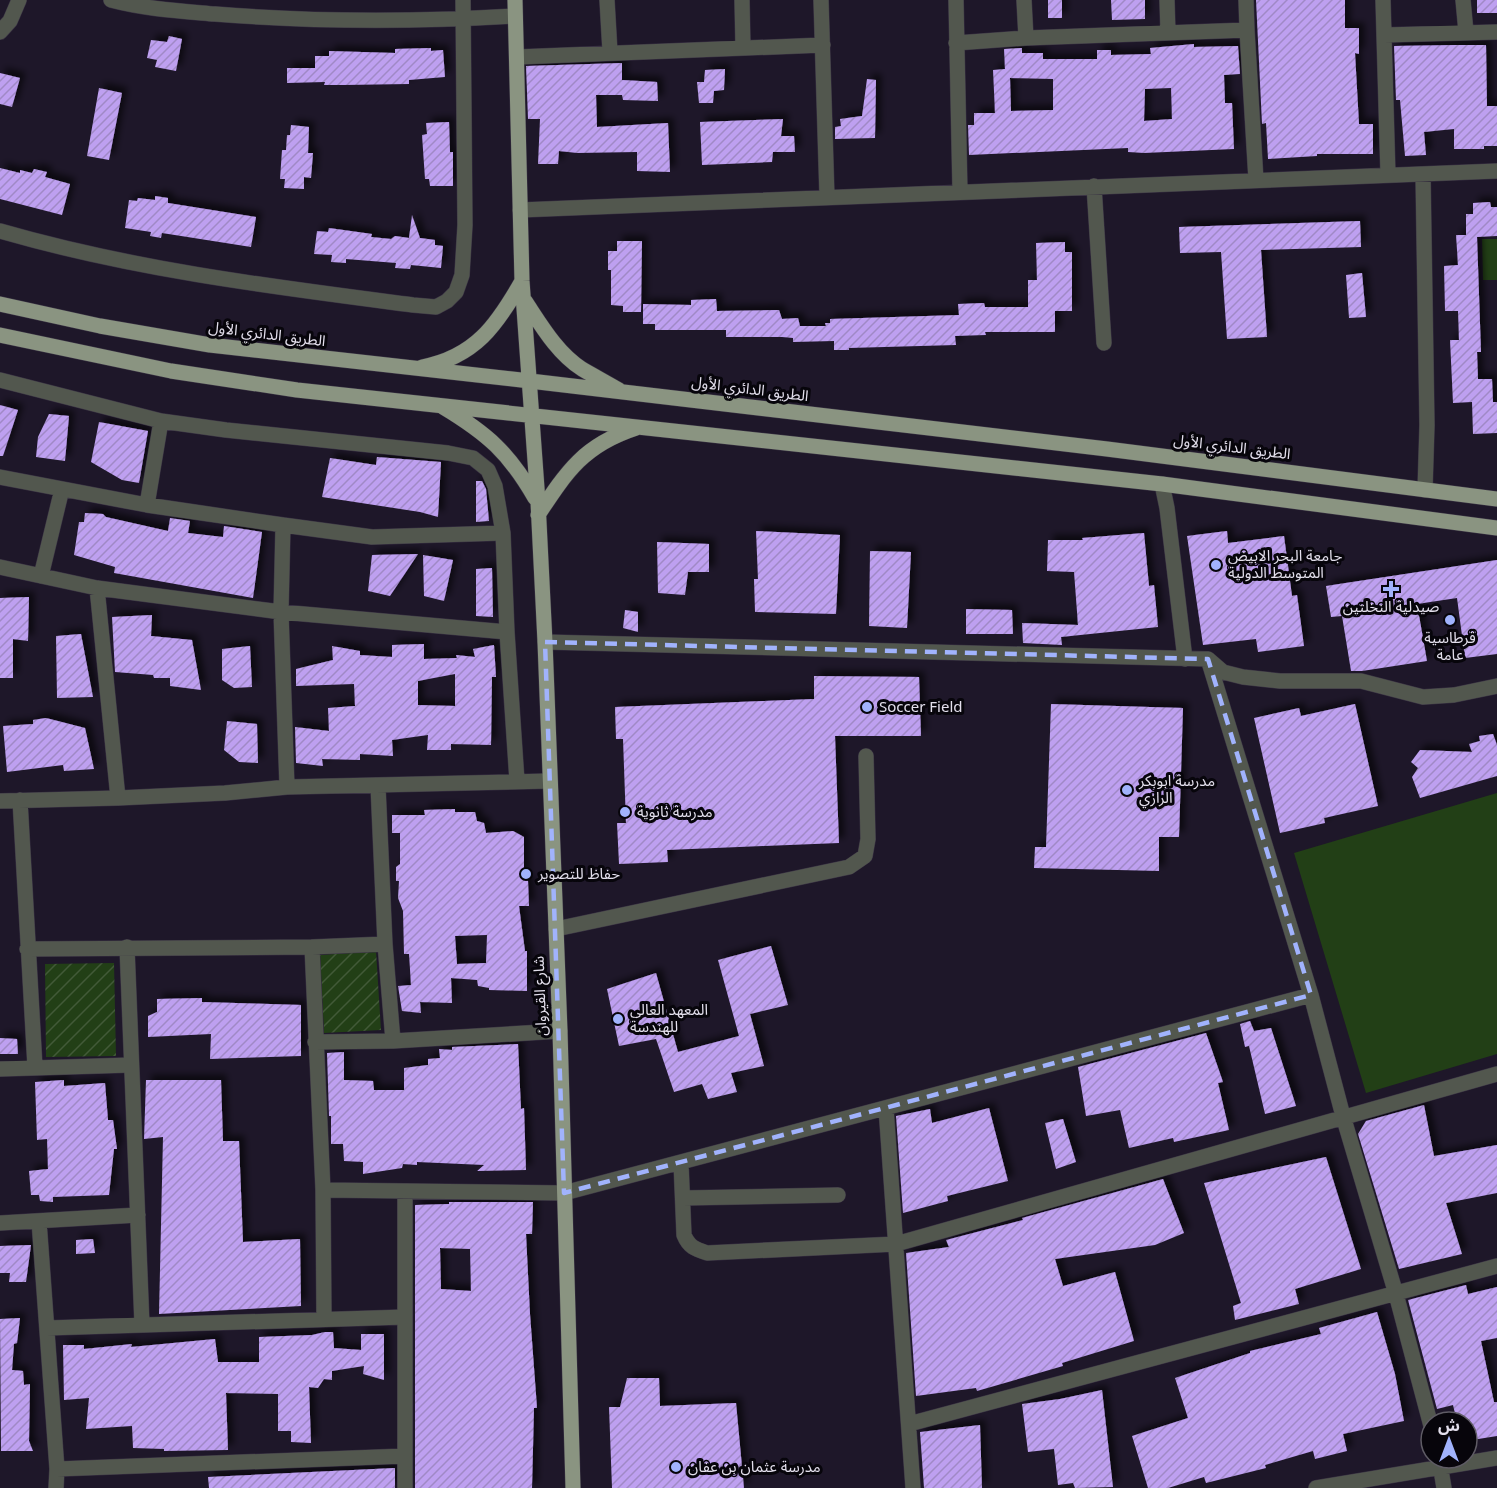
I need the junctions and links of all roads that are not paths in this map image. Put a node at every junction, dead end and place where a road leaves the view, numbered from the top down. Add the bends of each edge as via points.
1 (19, 0) edge
2 (111, 0) edge
3 (463, 0) edge
4 (514, 0) edge
5 (608, 0) edge
6 (741, 0) edge
7 (821, 0) edge
8 (956, 0) edge
9 (1024, 0) edge
10 (1167, 0) edge
11 (1245, 0) edge
12 (1383, 0) edge
13 (1463, 0) edge
14 (515, 16) junction
15 (464, 19) junction
16 (1247, 30) junction
17 (0, 32) edge
18 (1466, 32) junction
19 (1497, 32) edge
20 (1168, 33) junction
21 (1384, 34) junction
22 (1026, 38) junction
23 (956, 44) junction
24 (822, 45) junction
25 (743, 48) junction
26 (610, 52) junction
27 (517, 57) junction
28 (1497, 171) edge
29 (1423, 174) junction
30 (1388, 175) junction
31 (1256, 180) junction
32 (1094, 186) junction
33 (960, 192) junction
34 (827, 197) junction
35 (520, 210) junction
36 (0, 231) edge
37 (522, 281) junction
38 (523, 298) junction
39 (0, 304) edge
40 (0, 335) edge
41 (1104, 343) dead end
42 (410, 369) junction
43 (0, 380) edge
44 (530, 381) junction
45 (624, 393) junction
46 (438, 404) junction
47 (531, 416) junction
48 (161, 421) junction
49 (640, 426) junction
50 (0, 477) edge
51 (1162, 484) junction
52 (62, 489) junction
53 (1425, 490) junction
54 (1497, 499) edge
55 (147, 505) junction
56 (538, 508) junction
57 (283, 525) junction
58 (1497, 528) edge
59 (503, 533) junction
60 (0, 567) edge
61 (41, 576) junction
62 (97, 588) junction
63 (281, 612) junction
64 (507, 632) junction
65 (545, 642) junction
66 (1185, 659) junction
67 (1208, 659) junction
68 (1497, 686) edge
69 (866, 756) dead end
70 (518, 781) junction
71 (549, 781) junction
72 (378, 786) junction
73 (287, 787) junction
74 (118, 798) junction
75 (20, 800) junction
76 (0, 801) edge
77 (556, 929) junction
78 (385, 944) junction
79 (127, 946) junction
80 (312, 946) junction
81 (27, 949) junction
82 (1311, 995) junction
83 (560, 1031) junction
84 (393, 1041) junction
85 (315, 1042) junction
86 (131, 1065) junction
87 (35, 1067) junction
88 (0, 1069) edge
89 (1497, 1074) edge
90 (886, 1108) junction
91 (1343, 1116) junction
92 (681, 1163) junction
93 (322, 1190) junction
94 (405, 1191) junction
95 (564, 1193) junction
96 (838, 1195) dead end
97 (683, 1198) junction
98 (138, 1215) junction
99 (39, 1221) junction
100 (0, 1223) edge
101 (896, 1244) junction
102 (1497, 1266) edge
103 (1396, 1294) junction
104 (405, 1317) junction
105 (324, 1318) junction
106 (142, 1325) junction
107 (47, 1328) junction
108 (1427, 1410) edge
109 (909, 1424) junction
110 (405, 1456) junction
111 (1497, 1458) edge
112 (1479, 1459) edge
113 (1419, 1467) edge
114 (57, 1469) junction
115 (1442, 1470) edge
116 (56, 1488) edge
117 (405, 1488) edge
118 (573, 1488) edge
119 (913, 1488) edge
120 (1316, 1488) edge
121 (1444, 1488) edge

1 - 17 street
2 - 15 street via 277,19
3 - 15 street
4 - 14 main road, شارع القيروان
5 - 26 street
6 - 25 street
7 - 24 street
8 - 23 street
9 - 22 street
10 - 20 street
11 - 16 street
12 - 21 street
13 - 18 street
14 - 15 street
14 - 27 main road, شارع القيروان
15 - 36 street via 462,275 456,292 436,307 225,280 116,260
16 - 20 street
16 - 31 street
18 - 19 street
18 - 21 street
20 - 22 street
21 - 30 street
22 - 23 street
23 - 33 street
24 - 25 street
24 - 34 street
25 - 26 street
26 - 27 street
27 - 35 main road, شارع القيروان
28 - 29 street
29 - 30 street
29 - 53 street
30 - 31 street
31 - 32 street
32 - 33 street
32 - 41 street
33 - 34 street
34 - 35 street
35 - 37 main road, شارع القيروان
37 - 38 main road, شارع القيروان
37 - 42 main road via 498,321 480,340 443,361
38 - 44 main road, شارع القيروان
38 - 45 main road via 568,358
39 - 42 main road, الطريق الدائري الأول via 210,345
40 - 46 main road via 171,371 297,390
42 - 44 main road, الطريق الدائري الأول
43 - 48 street
44 - 45 main road, الطريق الدائري الأول
44 - 47 main road, شارع القيروان
45 - 53 main road, الطريق الدائري الأول
46 - 47 main road
46 - 56 main road via 487,435 513,463
47 - 49 main road
47 - 56 main road, شارع القيروان
48 - 55 street
48 - 59 street via 473,458 488,470 495,486
49 - 51 main road
49 - 56 main road via 585,454
50 - 52 street
51 - 58 main road
51 - 66 street
52 - 55 street
52 - 61 street
53 - 54 main road, الطريق الدائري الأول
55 - 57 street
56 - 65 main road, شارع القيروان
57 - 59 street via 372,537
57 - 63 street
59 - 64 street
60 - 61 street
61 - 62 street
62 - 63 street
62 - 74 street
63 - 64 street
63 - 73 street
64 - 70 street
65 - 66 street
65 - 71 main road, شارع القيروان
66 - 67 street
67 - 68 street via 1223,672 1244,677 1361,681 1423,697
67 - 82 street
69 - 77 street via 868,839 865,856 849,867
70 - 71 street
70 - 72 street
71 - 77 main road, شارع القيروان
72 - 73 street
72 - 78 street
73 - 74 street
74 - 75 street
75 - 76 street
75 - 81 street
77 - 83 main road, شارع القيروان
78 - 80 street
78 - 84 street
79 - 80 street
79 - 81 street
79 - 86 street
80 - 85 street
81 - 87 street
82 - 90 street
82 - 91 street
83 - 84 street
83 - 95 main road, شارع القيروان
84 - 85 street
85 - 93 street
86 - 87 street
86 - 98 street
87 - 88 street
89 - 91 street
90 - 92 street
90 - 101 street
91 - 101 street
91 - 103 street
92 - 95 street
92 - 97 street
93 - 94 street
93 - 105 street
94 - 95 street
94 - 104 street
95 - 118 main road, شارع القيروان
96 - 97 street
97 - 101 street via 687,1244 707,1253
98 - 99 street
98 - 106 street
99 - 100 street
99 - 107 street
101 - 109 street
102 - 103 street
103 - 108 street
103 - 109 street
104 - 105 street
104 - 110 street
105 - 106 street
106 - 107 street
107 - 114 street
109 - 119 street
110 - 114 street
110 - 117 street
111 - 112 street
113 - 120 street
114 - 116 street
115 - 121 street

